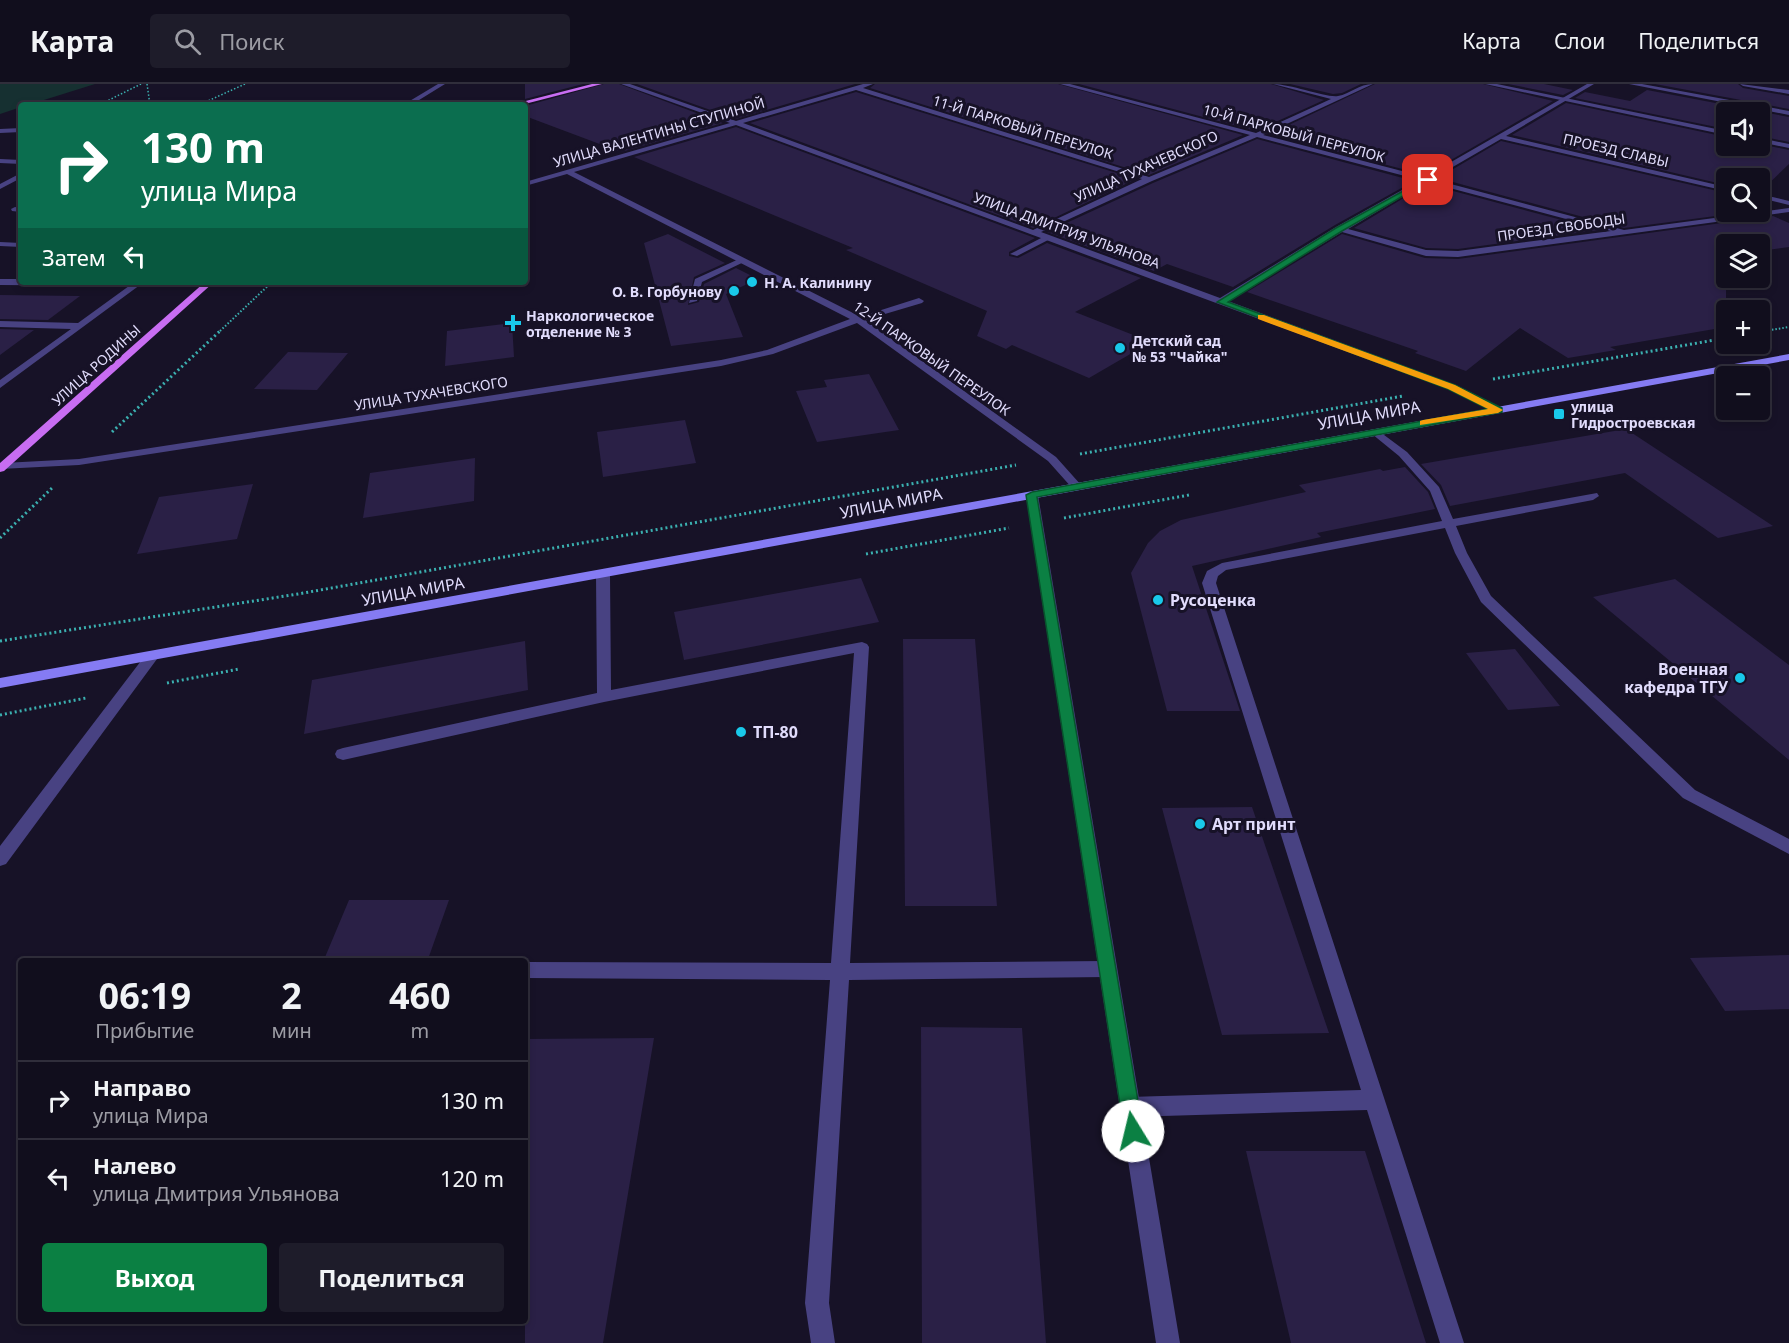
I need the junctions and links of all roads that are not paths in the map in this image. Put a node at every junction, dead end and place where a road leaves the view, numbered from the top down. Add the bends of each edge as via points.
1 (442, 84) edge
2 (599, 84) edge
3 (624, 84) edge
4 (870, 84) edge
5 (1063, 84) edge
6 (1276, 84) edge
7 (1370, 84) edge
8 (1488, 84) edge
9 (1591, 84) edge
10 (1632, 84) edge
11 (1743, 84) edge
12 (1647, 85) edge
13 (856, 88) junction
14 (1789, 92) edge
15 (1339, 99) junction
16 (1564, 100) junction
17 (411, 102) edge
18 (525, 102) edge
19 (1789, 113) edge
20 (734, 122) junction
21 (18, 130) edge
22 (0, 131) edge
23 (1716, 132) edge
24 (1256, 135) junction
25 (1500, 137) junction
26 (1770, 142) edge
27 (1789, 146) edge
28 (0, 161) edge
29 (18, 162) edge
30 (566, 171) junction
31 (18, 177) edge
32 (1149, 178) junction
33 (1428, 180) junction
34 (528, 183) edge
35 (0, 187) edge
36 (1716, 187) edge
37 (1770, 198) edge
38 (1789, 203) edge
39 (1789, 210) edge
40 (1339, 229) junction
41 (1624, 232) junction
42 (1033, 233) junction
43 (1048, 238) junction
44 (0, 244) edge
45 (18, 244) edge
46 (1014, 254) dead end
47 (742, 261) junction
48 (0, 282) edge
49 (18, 282) edge
50 (137, 285) edge
51 (207, 285) edge
52 (692, 301) dead end
53 (920, 301) dead end
54 (1221, 302) junction
55 (858, 319) junction
56 (0, 324) edge
57 (81, 326) junction
58 (1789, 357) edge
59 (0, 370) edge
60 (20, 370) junction
61 (0, 385) edge
62 (1498, 410) junction
63 (1376, 432) junction
64 (1, 468) edge
65 (1077, 487) junction
66 (1032, 495) junction
67 (1593, 496) dead end
68 (1449, 524) junction
69 (603, 575) junction
70 (152, 656) junction
71 (0, 683) edge
72 (604, 697) junction
73 (343, 754) dead end
74 (1789, 847) edge
75 (0, 859) edge
76 (1107, 969) junction
77 (528, 970) edge
78 (839, 972) junction
79 (1374, 1100) junction
80 (1129, 1107) junction
81 (823, 1343) edge
82 (1168, 1343) edge
83 (1452, 1343) edge

1 - 17 street
2 - 18 main road
3 - 20 street, УЛИЦА ДМИТРИЯ УЛЬЯНОВА
4 - 13 street, УЛИЦА ВАЛЕНТИНЫ СТУПИНОЙ
5 - 24 street, 10-Й ПАРКОВЫЙ ПЕРЕУЛОК
6 - 15 street
7 - 15 street, УЛИЦА ТУХАЧЕВСКОГО
8 - 16 street
9 - 16 street
10 - 12 street
11 - 14 street
12 - 19 street
13 - 20 street, УЛИЦА ВАЛЕНТИНЫ СТУПИНОЙ
13 - 32 street, 11-Й ПАРКОВЫЙ ПЕРЕУЛОК
15 - 24 street, УЛИЦА ТУХАЧЕВСКОГО
16 - 23 street
16 - 25 street
20 - 30 street, УЛИЦА ВАЛЕНТИНЫ СТУПИНОЙ
20 - 42 street, УЛИЦА ДМИТРИЯ УЛЬЯНОВА
21 - 22 street
24 - 32 street, УЛИЦА ТУХАЧЕВСКОГО
24 - 33 street, 10-Й ПАРКОВЫЙ ПЕРЕУЛОК
25 - 33 street
25 - 36 street, ПРОЕЗД СЛАВЫ
26 - 27 street
28 - 29 street
30 - 34 street, УЛИЦА ВАЛЕНТИНЫ СТУПИНОЙ
30 - 47 street, 12-Й ПАРКОВЫЙ ПЕРЕУЛОК
31 - 35 street
32 - 42 street, УЛИЦА ТУХАЧЕВСКОГО
33 - 40 street
33 - 41 street, 10-Й ПАРКОВЫЙ ПЕРЕУЛОК
37 - 38 street
39 - 41 street, ПРОЕЗД СВОБОДЫ
40 - 41 street, ПРОЕЗД СВОБОДЫ via 1426,252 1458,254
40 - 54 street
42 - 43 street, УЛИЦА ДМИТРИЯ УЛЬЯНОВА
43 - 46 street
43 - 54 street, УЛИЦА ДМИТРИЯ УЛЬЯНОВА
44 - 45 street
47 - 52 street via 698,281
47 - 55 street, 12-Й ПАРКОВЫЙ ПЕРЕУЛОК
48 - 49 street
50 - 57 street
51 - 64 main road, УЛИЦА РОДИНЫ
53 - 55 street, УЛИЦА ТУХАЧЕВСКОГО
54 - 62 street, УЛИЦА ДМИТРИЯ УЛЬЯНОВА via 1452,387
55 - 64 street, УЛИЦА ТУХАЧЕВСКОГО via 770,352 722,363 79,462
55 - 65 street, 12-Й ПАРКОВЫЙ ПЕРЕУЛОК via 1052,459
56 - 57 street
57 - 60 street
58 - 62 main road, УЛИЦА МИРА
59 - 60 street
60 - 61 street
62 - 63 main road, УЛИЦА МИРА
63 - 65 main road, УЛИЦА МИРА
63 - 68 street via 1403,454 1435,490
65 - 66 main road, УЛИЦА МИРА
66 - 69 main road, УЛИЦА МИРА
66 - 76 street
67 - 68 street
68 - 74 street via 1486,599 1689,794
68 - 79 street via 1222,567 1212,574 1209,583
69 - 70 main road, УЛИЦА МИРА
69 - 72 street
70 - 71 main road, УЛИЦА МИРА
70 - 75 street
72 - 73 street
72 - 78 street via 862,647
76 - 78 street
76 - 80 street
77 - 78 street
78 - 81 street via 817,1303
79 - 80 street
79 - 83 street
80 - 82 street

